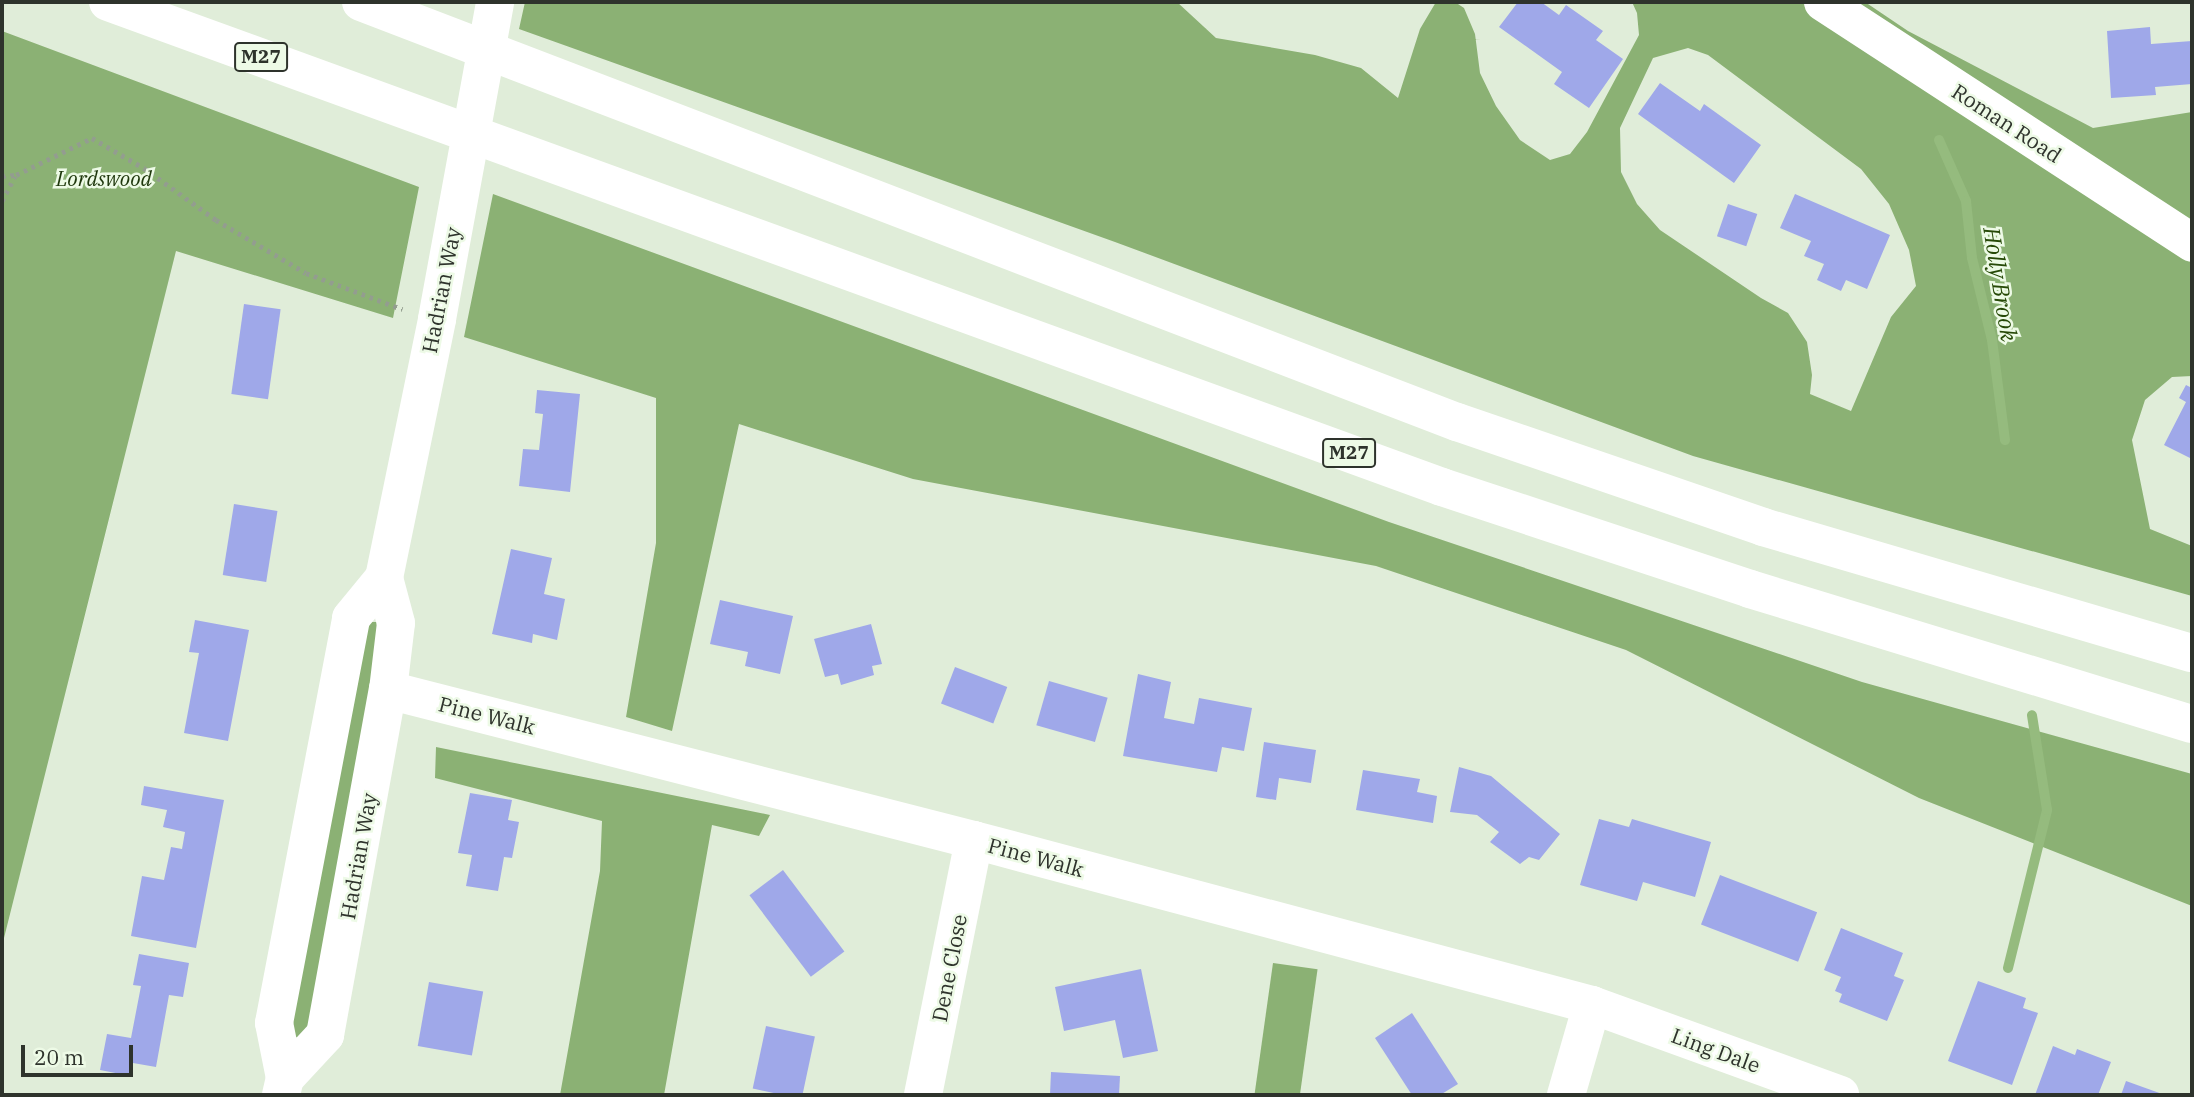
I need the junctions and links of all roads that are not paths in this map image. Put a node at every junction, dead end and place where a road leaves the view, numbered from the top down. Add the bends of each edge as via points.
1 (108, 2) edge
2 (361, 2) edge
3 (495, 2) edge
4 (1824, 2) edge
5 (2192, 243) edge
6 (384, 578) junction
7 (2192, 653) edge
8 (388, 690) junction
9 (2192, 724) edge
10 (974, 840) junction
11 (1592, 1004) junction
12 (283, 1087) edge
13 (923, 1095) edge
14 (1566, 1095) edge
15 (1840, 1095) edge

1 - 9 main road, M27 via 1442,487 1750,589
2 - 7 main road via 1457,422 1763,527
3 - 6 main road, Hadrian Way
4 - 5 main road, Roman Road
6 - 8 main road, Hadrian Way via 396,623
6 - 12 main road, Hadrian Way via 351,618 274,1023
8 - 10 main road, Pine Walk
8 - 12 main road, Hadrian Way via 325,1035
10 - 11 main road, Pine Walk
10 - 13 main road, Dene Close
11 - 14 main road
11 - 15 main road, Ling Dale

